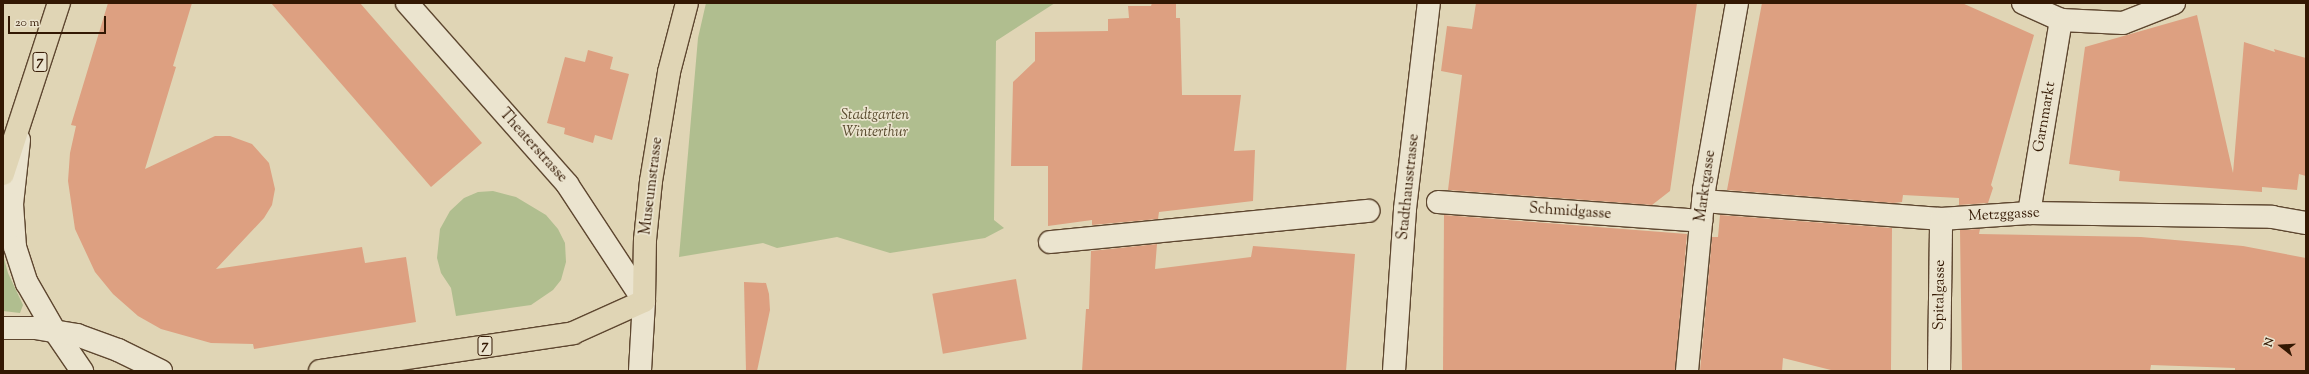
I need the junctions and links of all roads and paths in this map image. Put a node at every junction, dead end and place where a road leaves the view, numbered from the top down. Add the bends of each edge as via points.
1 (59, 3) edge
2 (408, 3) edge
3 (687, 3) edge
4 (1429, 3) edge
5 (1737, 3) edge
6 (2023, 3) edge
7 (2174, 3) edge
8 (2141, 10) edge
9 (2061, 20) junction
10 (21, 121) junction
11 (3, 174) edge
12 (1438, 202) dead end
13 (1368, 211) dead end
14 (1702, 211) junction
15 (2029, 213) junction
16 (1941, 219) junction
17 (2306, 223) edge
18 (1050, 242) dead end
19 (644, 301) junction
20 (3, 328) edge
21 (54, 330) junction
22 (82, 371) edge
23 (161, 371) edge
24 (320, 371) edge
25 (640, 371) edge
26 (1394, 371) edge
27 (1687, 371) edge
28 (1939, 371) edge

1 - 10 main road, 7
2 - 19 street, Theaterstrasse via 567,184
3 - 19 main road, Museumstrasse via 669,72 651,181 645,240
4 - 26 street, Stadthausstrasse via 1405,209
5 - 14 street, Marktgasse
6 - 9 street
7 - 8 street
8 - 9 street via 2122,23
9 - 15 street, Garnmarkt
10 - 11 main road, 7
10 - 21 street via 12,204 15,246 27,283
12 - 14 street, Schmidgasse
13 - 18 street
14 - 16 street, Metzggasse
14 - 27 street, Marktgasse
15 - 16 street, Metzggasse
15 - 17 street, Metzggasse via 2272,217
16 - 28 street, Spitalgasse
19 - 24 main road, 7 via 573,333
19 - 25 street, Museumstrasse
20 - 21 street
21 - 22 street
21 - 23 street via 118,350

